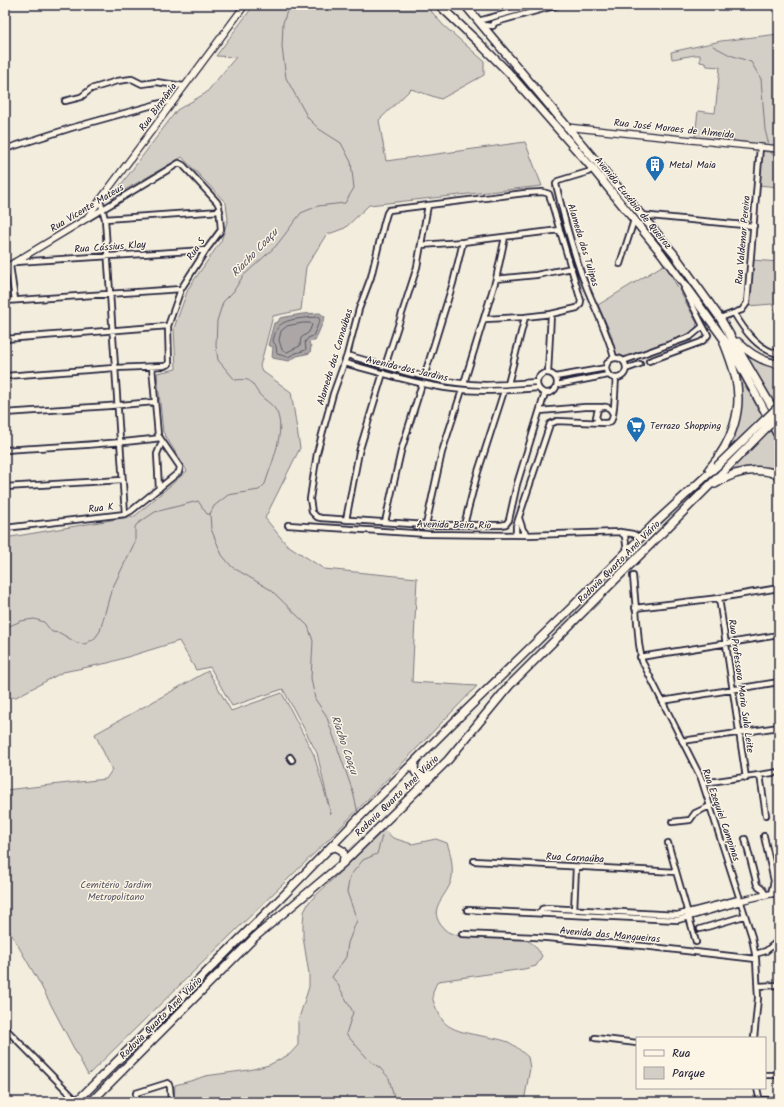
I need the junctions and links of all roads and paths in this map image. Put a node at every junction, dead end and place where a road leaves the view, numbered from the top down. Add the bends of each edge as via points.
1 (246, 5) edge
2 (439, 5) edge
3 (465, 5) edge
4 (558, 5) edge
5 (538, 7) edge
6 (480, 23) junction
7 (184, 86) junction
8 (65, 101) dead end
9 (172, 103) junction
10 (566, 127) junction
11 (606, 133) junction
12 (575, 137) junction
13 (760, 148) junction
14 (5, 149) edge
15 (779, 149) edge
16 (779, 152) edge
17 (594, 159) junction
18 (179, 164) joint
19 (593, 169) junction
20 (100, 200) junction
21 (428, 205) junction
22 (102, 209) junction
23 (220, 211) junction
24 (640, 215) junction
25 (86, 219) junction
26 (105, 219) junction
27 (634, 220) junction
28 (754, 226) junction
29 (560, 230) junction
30 (505, 237) junction
31 (463, 242) junction
32 (421, 245) junction
33 (206, 250) junction
34 (107, 256) junction
35 (620, 264) dead end
36 (10, 265) edge
37 (572, 268) junction
38 (674, 270) junction
39 (496, 279) junction
40 (181, 289) junction
41 (110, 293) junction
42 (15, 300) junction
43 (5, 301) edge
44 (734, 313) junction
45 (551, 314) junction
46 (525, 317) junction
47 (720, 318) junction
48 (485, 319) junction
49 (702, 324) junction
50 (168, 326) junction
51 (112, 330) junction
52 (722, 335) junction
53 (5, 339) edge
54 (779, 354) edge
55 (347, 355) junction
56 (614, 358) junction
57 (623, 361) junction
58 (648, 361) dead end
59 (344, 363) junction
60 (640, 364) dead end
61 (779, 364) edge
62 (385, 366) junction
63 (152, 367) junction
64 (115, 368) junction
65 (606, 368) junction
66 (626, 369) junction
67 (548, 372) junction
68 (583, 372) junction
69 (383, 373) junction
70 (405, 373) junction
71 (571, 374) junction
72 (608, 375) junction
73 (5, 376) edge
74 (424, 377) junction
75 (555, 377) junction
76 (404, 378) junction
77 (616, 378) junction
78 (585, 379) junction
79 (444, 380) junction
80 (572, 381) junction
81 (537, 382) junction
82 (464, 383) junction
83 (422, 384) junction
84 (508, 384) junction
85 (557, 385) junction
86 (443, 387) junction
87 (483, 388) junction
88 (538, 388) junction
89 (462, 390) junction
90 (504, 390) junction
91 (545, 393) junction
92 (614, 399) junction
93 (154, 402) junction
94 (118, 405) junction
95 (779, 406) edge
96 (601, 407) junction
97 (608, 407) junction
98 (540, 411) junction
99 (5, 413) edge
100 (613, 414) junction
101 (779, 415) edge
102 (596, 417) junction
103 (779, 419) edge
104 (587, 422) junction
105 (602, 423) junction
106 (779, 437) edge
107 (161, 440) junction
108 (120, 443) junction
109 (5, 450) edge
110 (779, 475) edge
111 (122, 480) junction
112 (5, 487) edge
113 (159, 489) junction
114 (703, 492) junction
115 (682, 498) junction
116 (125, 514) junction
117 (518, 517) junction
118 (346, 520) junction
119 (385, 522) junction
120 (288, 525) dead end
121 (426, 525) junction
122 (464, 525) junction
123 (5, 528) edge
124 (620, 532) junction
125 (516, 535) junction
126 (527, 535) junction
127 (641, 538) junction
128 (627, 553) junction
129 (632, 576) dead end
130 (779, 588) edge
131 (719, 598) junction
132 (635, 608) junction
133 (558, 620) junction
134 (568, 628) junction
135 (779, 635) edge
136 (726, 643) junction
137 (640, 656) junction
138 (779, 682) edge
139 (732, 689) junction
140 (662, 701) junction
141 (779, 727) edge
142 (739, 733) junction
143 (682, 742) junction
144 (415, 762) junction
145 (779, 772) edge
146 (432, 775) junction
147 (760, 775) junction
148 (746, 778) junction
149 (703, 783) junction
150 (710, 806) junction
151 (766, 815) dead end
152 (672, 822) dead end
153 (764, 836) dead end
154 (745, 839) dead end
155 (668, 844) dead end
156 (329, 849) junction
157 (474, 861) dead end
158 (343, 862) junction
159 (576, 867) junction
160 (676, 872) junction
161 (779, 892) edge
162 (768, 894) junction
163 (741, 900) junction
164 (467, 910) dead end
165 (574, 912) junction
166 (689, 915) junction
167 (744, 916) junction
168 (700, 929) dead end
169 (462, 934) dead end
170 (779, 940) edge
171 (696, 942) dead end
172 (755, 957) junction
173 (779, 985) edge
174 (758, 986) junction
175 (5, 1028) edge
176 (754, 1037) edge
177 (595, 1038) dead end
178 (636, 1043) edge
179 (766, 1075) edge
180 (779, 1075) edge
181 (757, 1089) edge
182 (779, 1100) edge
183 (76, 1101) edge
184 (760, 1101) edge
185 (91, 1102) edge
186 (136, 1102) edge
187 (171, 1102) edge

1 - 7 street, Rua Birmânia
2 - 19 highway, Avenida Eusébio de Queiroz via 508,72
3 - 6 highway, Avenida Eusébio de Queiroz
4 - 5 street
5 - 6 street
5 - 6 street via 494,23 493,26
6 - 10 highway, Avenida Eusébio de Queiroz
7 - 8 street via 156,82 142,84 132,79 91,89 81,97
7 - 9 street, Rua Birmânia
9 - 14 street via 157,104
9 - 20 street, Rua Birmânia
10 - 11 street, Rua José Moraes de Almeida
10 - 12 highway, Avenida Eusébio de Queiroz
11 - 12 street, Rua José Moraes de Almeida via 581,132
11 - 13 street, Rua José Moraes de Almeida
12 - 17 highway, Avenida Eusébio de Queiroz
13 - 15 street, Rua José Moraes de Almeida
13 - 16 street, Rua José Moraes de Almeida
13 - 28 street, Rua Valdemar Pereira
17 - 19 street
17 - 24 highway, Avenida Eusébio de Queiroz
18 - 22 street, Rua Vicente Mateus
18 - 23 street, Rua S via 183,165 218,202
19 - 27 highway, Avenida Eusébio de Queiroz
19 - 56 street, Alameda das Tulipas via 558,181 556,184 581,273 608,336
20 - 22 street
20 - 25 street, Rua Birmânia
21 - 29 street via 543,192 551,196
21 - 32 street
21 - 55 street, Alameda das Carnaúbas via 393,209 387,213
22 - 25 street, Rua Vicente Mateus
22 - 26 street
23 - 26 street
23 - 33 street, Rua S via 221,230
24 - 28 street
24 - 47 highway, Avenida Eusébio de Queiroz via 674,254
25 - 36 street, Rua Vicente Mateus
26 - 34 street
27 - 35 street
27 - 38 highway, Avenida Eusébio de Queiroz
28 - 44 street, Rua Valdemar Pereira via 747,303 742,310
29 - 30 street
29 - 37 street
30 - 31 street
30 - 39 street
31 - 32 street
31 - 74 street via 454,283
32 - 62 street via 413,281
33 - 34 street, Rua Cássius Klay
33 - 40 street, Rua S
34 - 36 street, Rua Cássius Klay
34 - 41 street
36 - 42 street
37 - 39 street
37 - 45 street via 581,303 577,308
38 - 49 street
38 - 52 highway, Avenida Eusébio de Queiroz
39 - 48 street
40 - 41 street
40 - 50 street, Rua S
41 - 42 street
41 - 51 street
42 - 43 street
44 - 47 street, Rua Valdemar Pereira
44 - 54 street via 750,336 766,350
45 - 46 street
45 - 67 street
46 - 48 street
46 - 84 street
47 - 61 highway via 745,349 758,358
47 - 103 highway, Avenida Eusébio de Queiroz
48 - 82 street
49 - 57 street via 702,327 690,337
49 - 58 street via 708,335 701,342
50 - 51 street
50 - 63 street, Rua S via 169,364
51 - 53 street
51 - 64 street
52 - 106 highway, Avenida Eusébio de Queiroz
52 - 115 highway via 737,385 738,403 734,426 718,458
55 - 59 street, Alameda das Carnaúbas
55 - 62 street, Avenida dos Jardins
56 - 57 street
56 - 65 street via 609,361
57 - 66 street
59 - 69 street, Avenida dos Jardins
59 - 118 street, Alameda das Carnaúbas via 317,453 310,507 314,514 321,518
60 - 66 street
62 - 70 street, Avenida dos Jardins
63 - 64 street
63 - 93 street
64 - 73 street
64 - 94 street
65 - 68 street
65 - 72 street
66 - 77 street via 624,375
67 - 75 street
67 - 81 street via 542,374
68 - 71 street
68 - 78 street
69 - 76 street, Avenida dos Jardins
69 - 118 street via 359,452
70 - 74 street, Avenida dos Jardins
70 - 76 street
71 - 75 street
71 - 80 street
72 - 77 street
72 - 78 street
74 - 79 street, Avenida dos Jardins
75 - 85 street
76 - 83 street, Avenida dos Jardins
77 - 92 street
78 - 80 street
79 - 82 street, Avenida dos Jardins
79 - 86 street
80 - 85 street
81 - 84 street, Avenida dos Jardins
81 - 88 street
82 - 87 street, Avenida dos Jardins
83 - 86 street, Avenida dos Jardins
83 - 119 street via 401,451
84 - 87 street, Avenida dos Jardins
85 - 91 street via 554,390
86 - 89 street, Avenida dos Jardins
87 - 89 street, Avenida dos Jardins
87 - 90 street, Avenida dos Jardins
88 - 90 street, Avenida dos Jardins
88 - 91 street
89 - 121 street via 442,452
90 - 122 street
91 - 98 street
92 - 97 street
92 - 100 street
93 - 94 street
93 - 107 street
94 - 99 street
94 - 108 street
95 - 115 highway, bridge
96 - 97 street
96 - 98 street
96 - 102 street
97 - 100 street
98 - 122 street via 517,484 509,520 501,525
100 - 105 street via 610,422
101 - 114 highway, bridge
102 - 104 street
102 - 105 street
104 - 105 street
104 - 117 street via 557,421 550,424
107 - 108 street
107 - 113 street via 157,454
107 - 113 street, Rua K via 180,467 179,472
108 - 109 street
108 - 111 street
110 - 114 highway via 758,470 740,472 720,480
111 - 112 street
111 - 116 street
113 - 116 street, Rua K
114 - 134 highway, Rodovia Quarto Anel Viário
115 - 127 highway, Rodovia Quarto Anel Viário
116 - 123 street, Rua K
117 - 125 street
117 - 126 street
118 - 119 street
119 - 121 street
120 - 125 street, Avenida Beira Rio via 427,534
121 - 122 street
124 - 126 street, Avenida Beira Rio
124 - 127 street, Avenida Beira Rio
124 - 128 street via 625,536
125 - 126 street, Avenida Beira Rio
127 - 128 highway, Rodovia Quarto Anel Viário
128 - 133 highway, Rodovia Quarto Anel Viário
129 - 132 street, Rua Ezequiel Campinas
130 - 131 street
131 - 132 street
131 - 136 street, Rua Professora Maria Sula Leite
132 - 137 street, Rua Ezequiel Campinas
133 - 134 highway
133 - 144 highway, Rodovia Quarto Anel Viário
134 - 146 highway, Rodovia Quarto Anel Viário via 509,686 448,760
135 - 136 street
136 - 137 street
136 - 139 street, Rua Professora Maria Sula Leite
137 - 140 street, Rua Ezequiel Campinas
138 - 139 street
139 - 140 street
139 - 142 street, Rua Professora Maria Sula Leite
140 - 143 street, Rua Ezequiel Campinas
141 - 142 street
142 - 143 street
142 - 148 street, Rua Professora Maria Sula Leite
143 - 149 street, Rua Ezequiel Campinas
144 - 146 highway via 414,769 417,775 423,778
144 - 156 highway, Rodovia Quarto Anel Viário
145 - 147 street
146 - 158 highway, Rodovia Quarto Anel Viário
147 - 148 street
147 - 151 street
148 - 149 street
149 - 150 street, Rua Ezequiel Campinas
150 - 152 street via 695,813 690,820
150 - 163 street, Rua Ezequiel Campinas
153 - 162 street via 774,881
154 - 162 street via 757,885
155 - 160 street
156 - 158 highway via 336,847 343,851
156 - 183 highway, Rodovia Quarto Anel Viário
157 - 159 street, Rua Carnaúba
158 - 185 highway, Rodovia Quarto Anel Viário via 255,937
159 - 160 street, Rua Carnaúba
159 - 165 street
160 - 166 street
161 - 162 street
162 - 163 street
163 - 166 street
163 - 167 street, Rua Ezequiel Campinas
164 - 165 street via 540,913 543,908
165 - 166 street
166 - 171 street
167 - 168 street
167 - 172 street, Rua Ezequiel Campinas via 752,937
169 - 172 street, Avenida das Mangueiras via 535,937
170 - 172 street
172 - 174 street, Rua Ezequiel Campinas
173 - 174 street
174 - 176 street, Rua Ezequiel Campinas
175 - 183 street
177 - 178 street
179 - 180 street
181 - 184 street
182 - 184 street
186 - 187 street via 136,1093 168,1083

